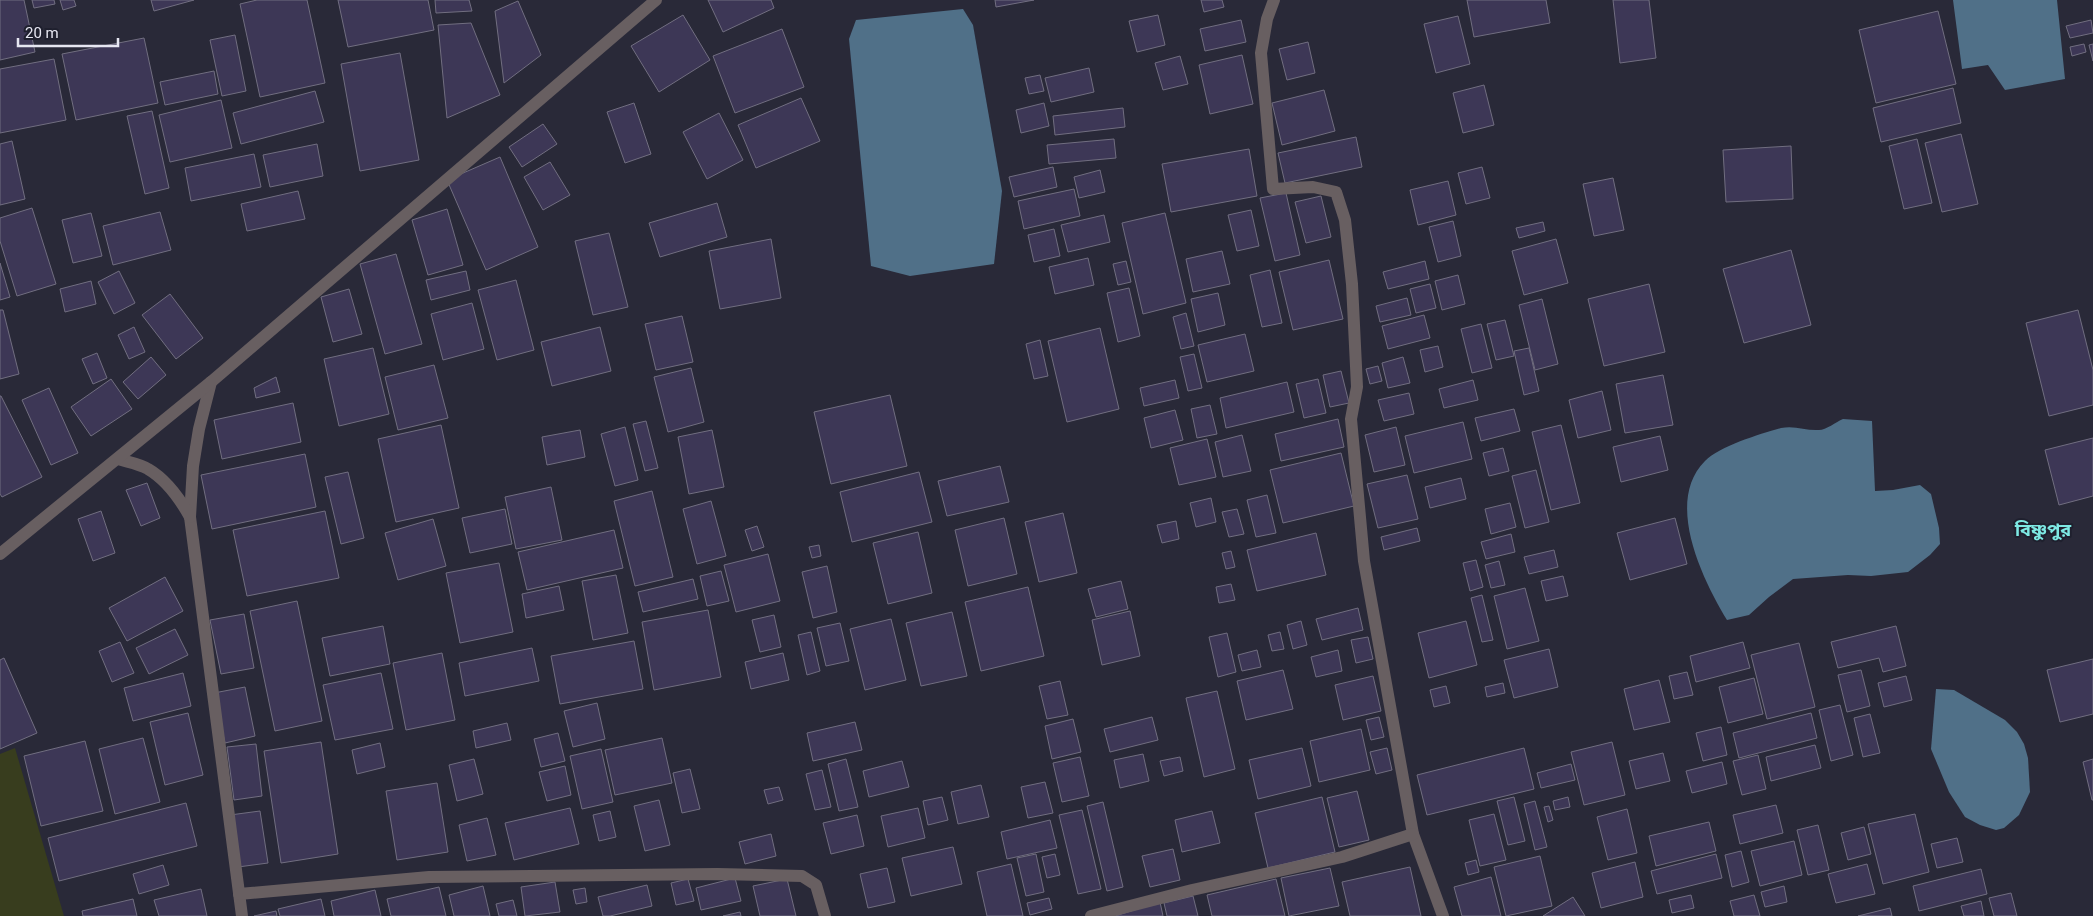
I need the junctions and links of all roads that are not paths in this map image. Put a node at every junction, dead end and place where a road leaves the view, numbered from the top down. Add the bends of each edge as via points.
1 (656, 0) edge
2 (1274, 0) edge
3 (211, 382) junction
4 (118, 459) junction
5 (190, 517) junction
6 (0, 554) edge
7 (1413, 834) junction
8 (239, 894) junction
9 (242, 916) edge
10 (824, 916) edge
11 (1091, 916) edge
12 (1443, 916) edge

1 - 3 street
2 - 7 street via 1261,53 1273,189 1313,187 1336,192 1345,220 1357,387 1351,419 1364,562
3 - 4 street
3 - 5 street via 193,466
4 - 5 street via 148,468 180,499
4 - 6 street
5 - 8 street
7 - 11 street via 1342,857
7 - 12 street
8 - 9 street
8 - 10 street via 429,877 802,876 816,885

